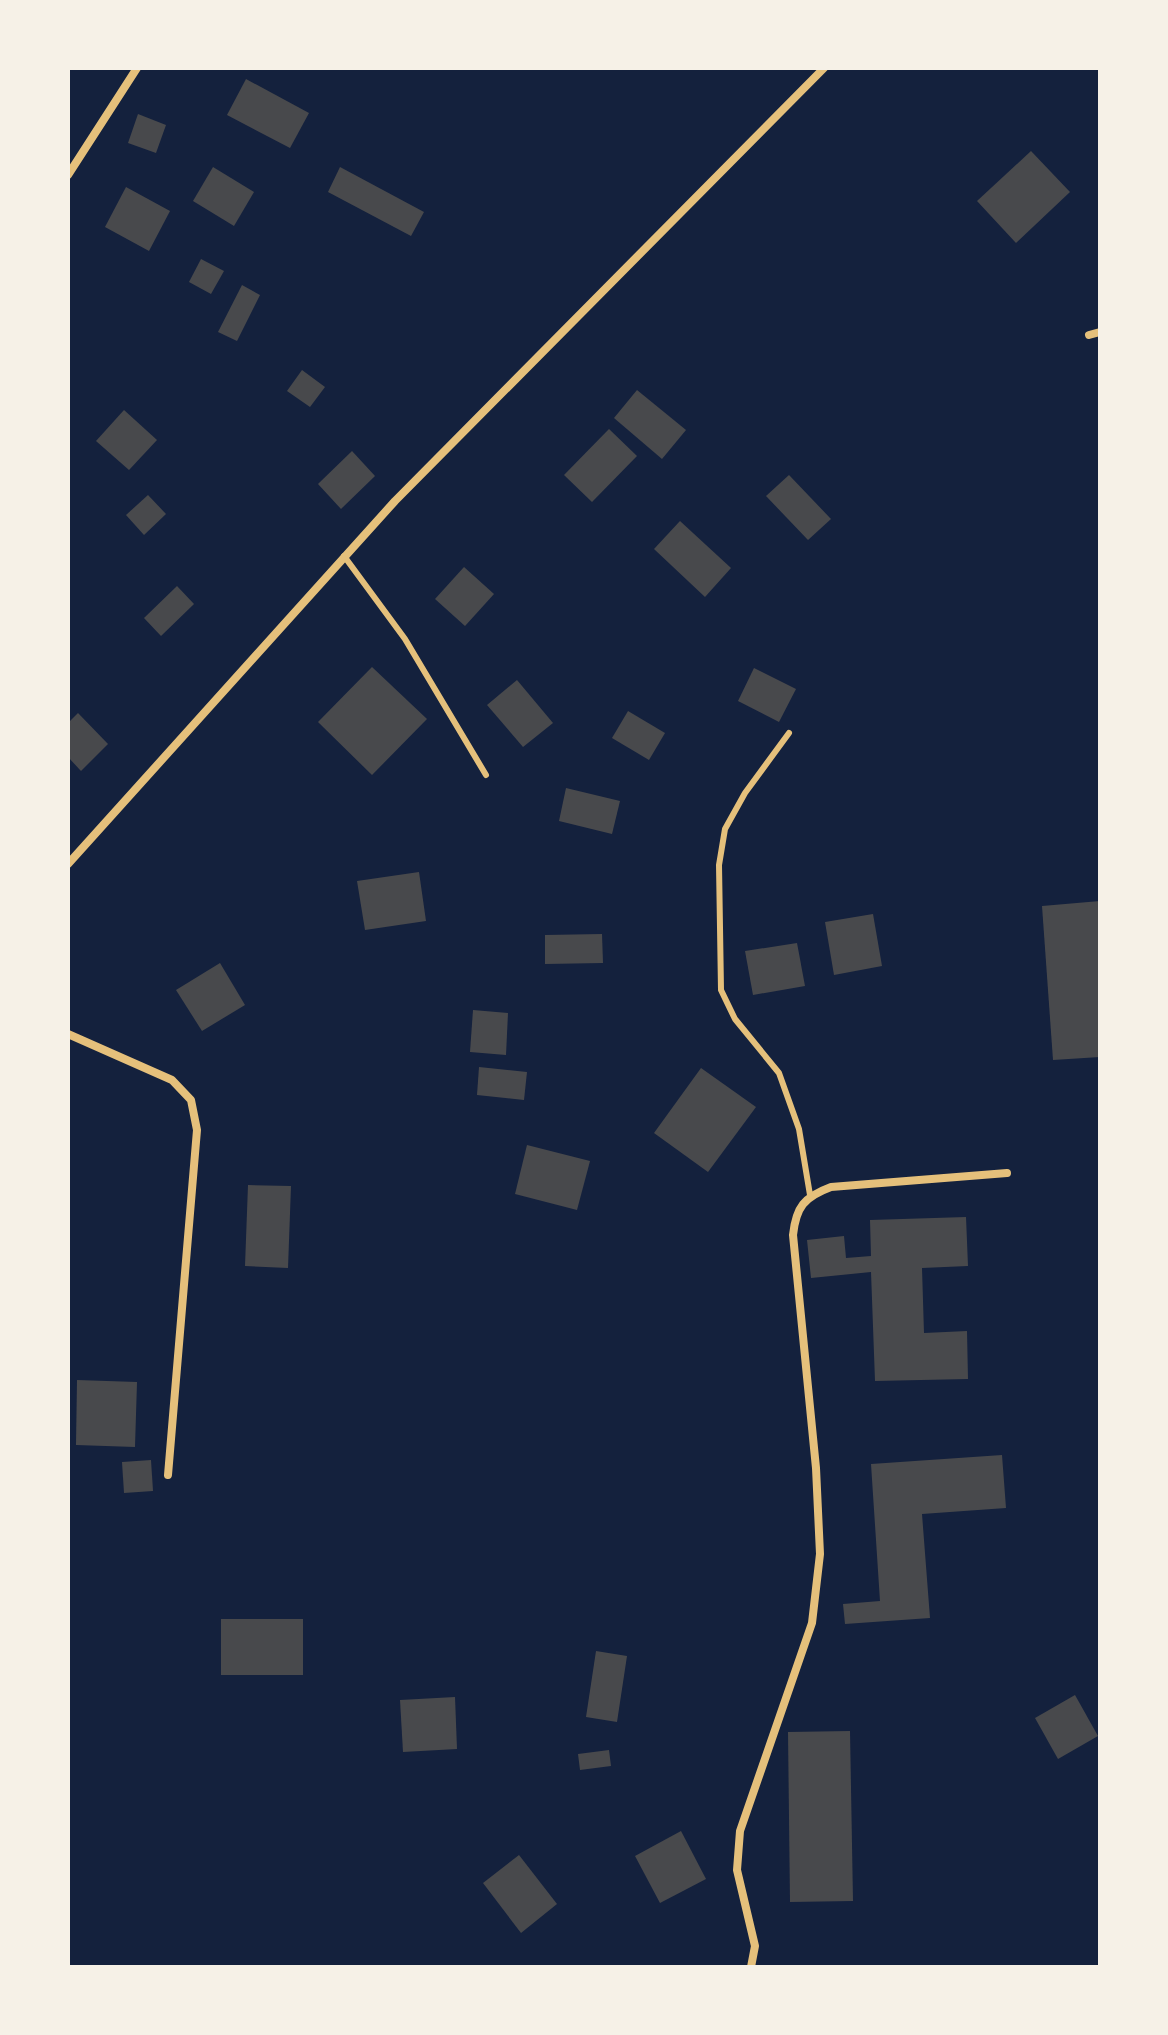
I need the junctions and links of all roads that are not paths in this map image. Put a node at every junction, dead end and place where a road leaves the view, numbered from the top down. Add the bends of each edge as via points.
1 (137, 68) edge
2 (824, 68) edge
3 (68, 175) edge
4 (1100, 332) edge
5 (1089, 335) dead end
6 (344, 556) junction
7 (789, 733) dead end
8 (486, 775) dead end
9 (68, 864) edge
10 (68, 1034) edge
11 (1007, 1173) dead end
12 (810, 1195) junction
13 (168, 1475) dead end
14 (751, 1967) edge

1 - 3 street
2 - 6 street
4 - 5 street
6 - 8 lane via 405,639
6 - 9 street
7 - 12 lane via 725,829 719,865 721,990 735,1019 779,1073 799,1129
10 - 13 street via 172,1080 191,1100 197,1130
11 - 12 street via 831,1187
12 - 14 street via 796,1211 793,1235 820,1554 812,1623 740,1831 737,1870 755,1946

